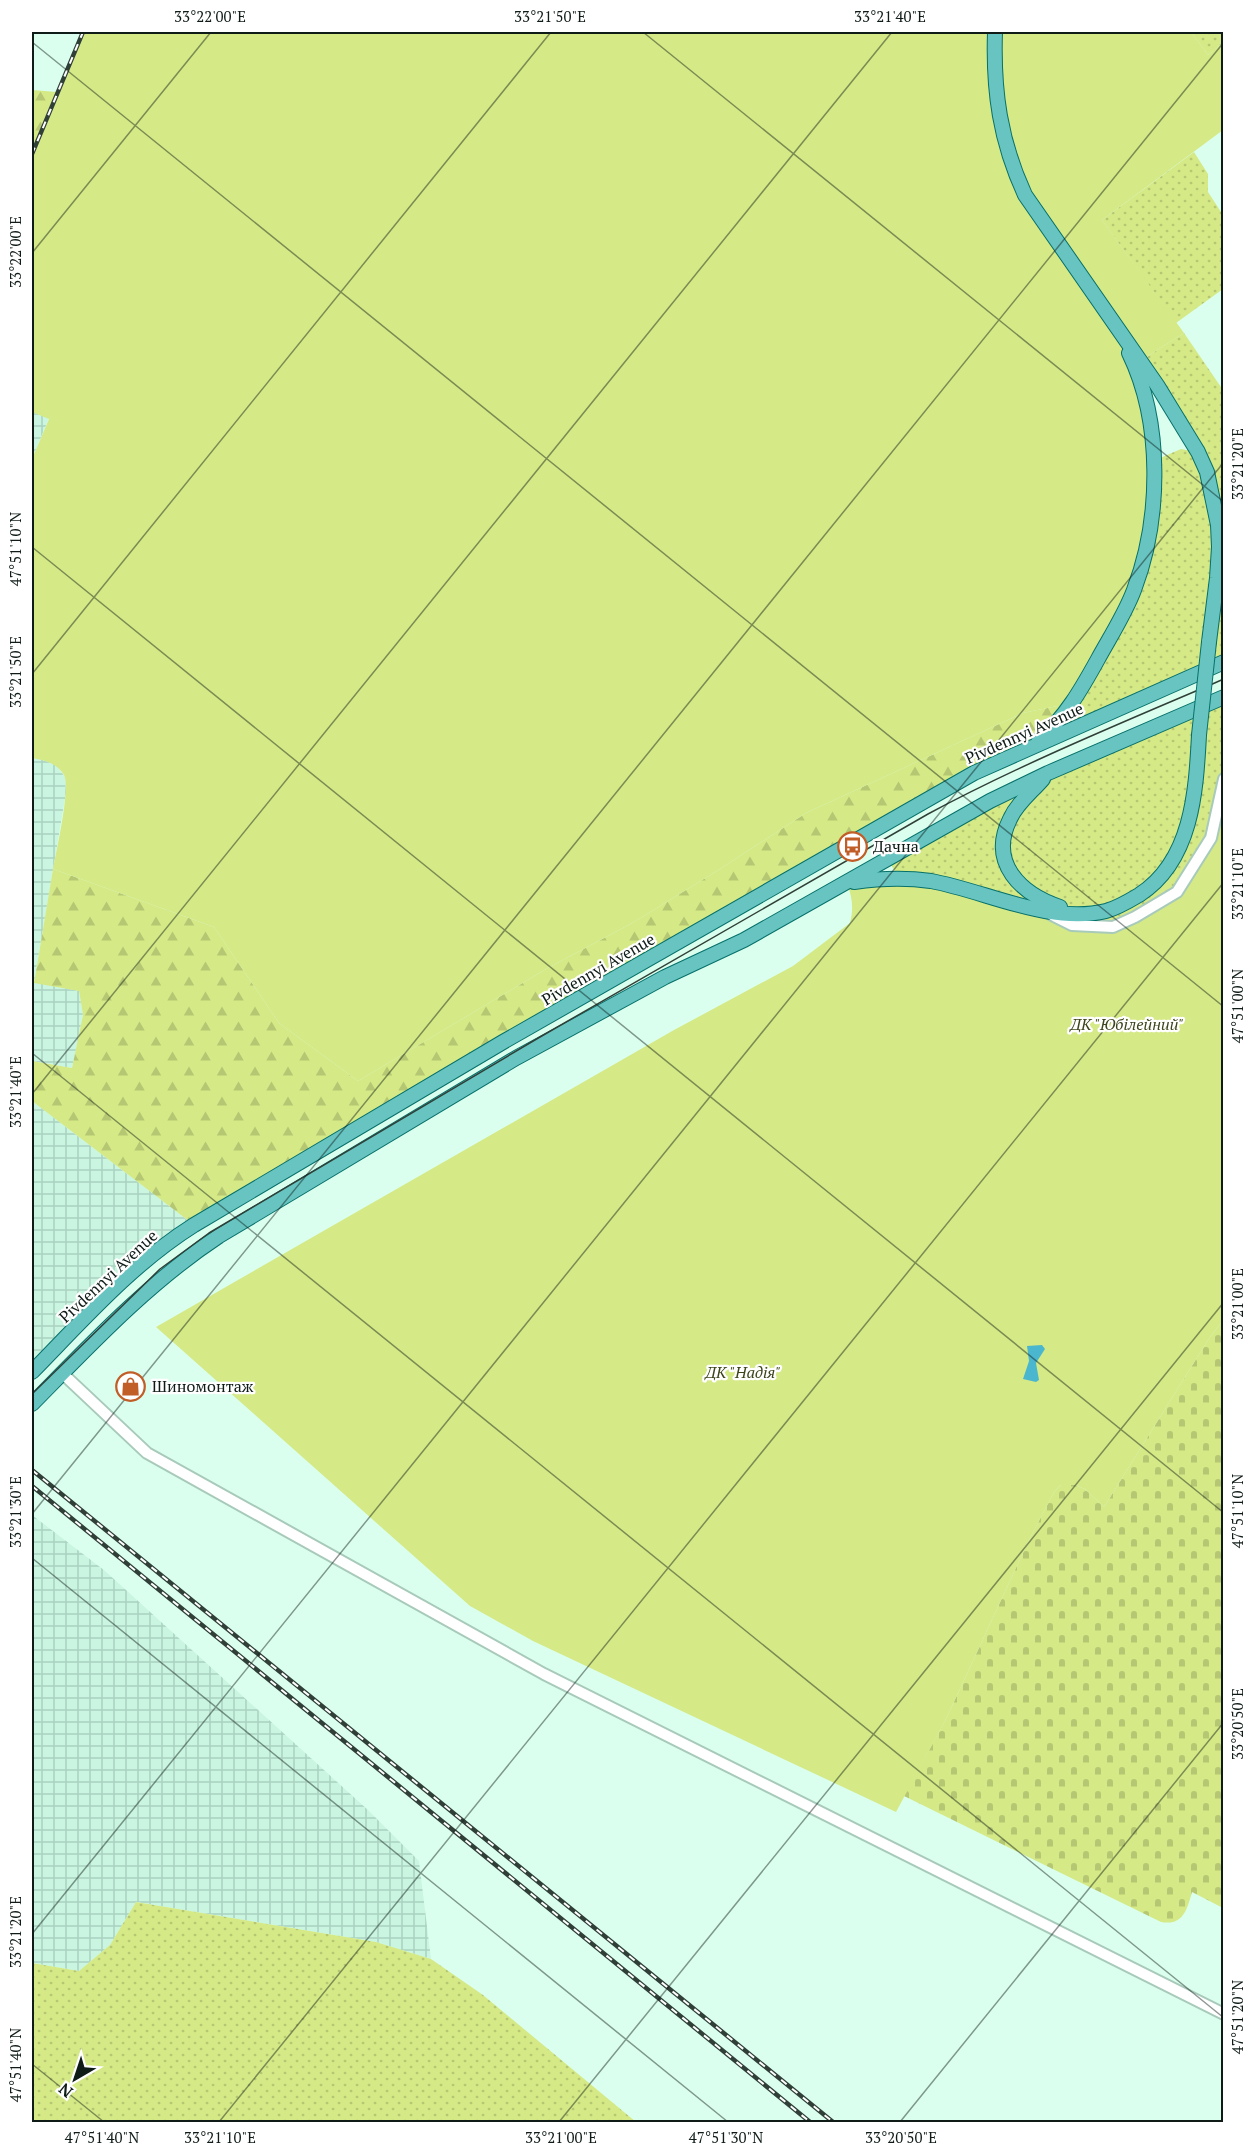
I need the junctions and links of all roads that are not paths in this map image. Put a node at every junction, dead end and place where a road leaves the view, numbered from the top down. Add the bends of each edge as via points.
1 (995, 32) edge
2 (1117, 330) junction
3 (1224, 662) edge
4 (1224, 697) edge
5 (1027, 749) junction
6 (1048, 773) junction
7 (1224, 779) edge
8 (846, 883) junction
9 (1038, 909) junction
10 (1095, 913) junction
11 (32, 1372) edge
12 (62, 1374) junction
13 (32, 1404) edge
14 (1224, 2014) edge

1 - 2 main road via 995,81 1001,127 1012,165 1025,195
2 - 5 main road via 1141,387 1149,423 1154,488 1150,537 1135,589 1089,676 1059,719
2 - 10 main road, bridge via 1178,419 1207,472 1218,525 1217,578 1190,817 1184,838 1174,859 1146,890 1111,910
3 - 5 main road, Pivdennyi Avenue
4 - 6 main road
5 - 11 main road, Pivdennyi Avenue via 974,773 849,844 194,1225 153,1253 121,1282
6 - 8 main road via 990,801
6 - 10 main road via 1009,820 1004,836 1005,858 1016,881 1029,893 1064,908
7 - 9 street via 1211,838 1177,892 1113,927 1072,925
8 - 9 main road via 898,877 921,880
8 - 12 main road via 516,1058 219,1236 161,1277
9 - 10 main road
12 - 13 main road
12 - 14 street via 147,1453 533,1669

